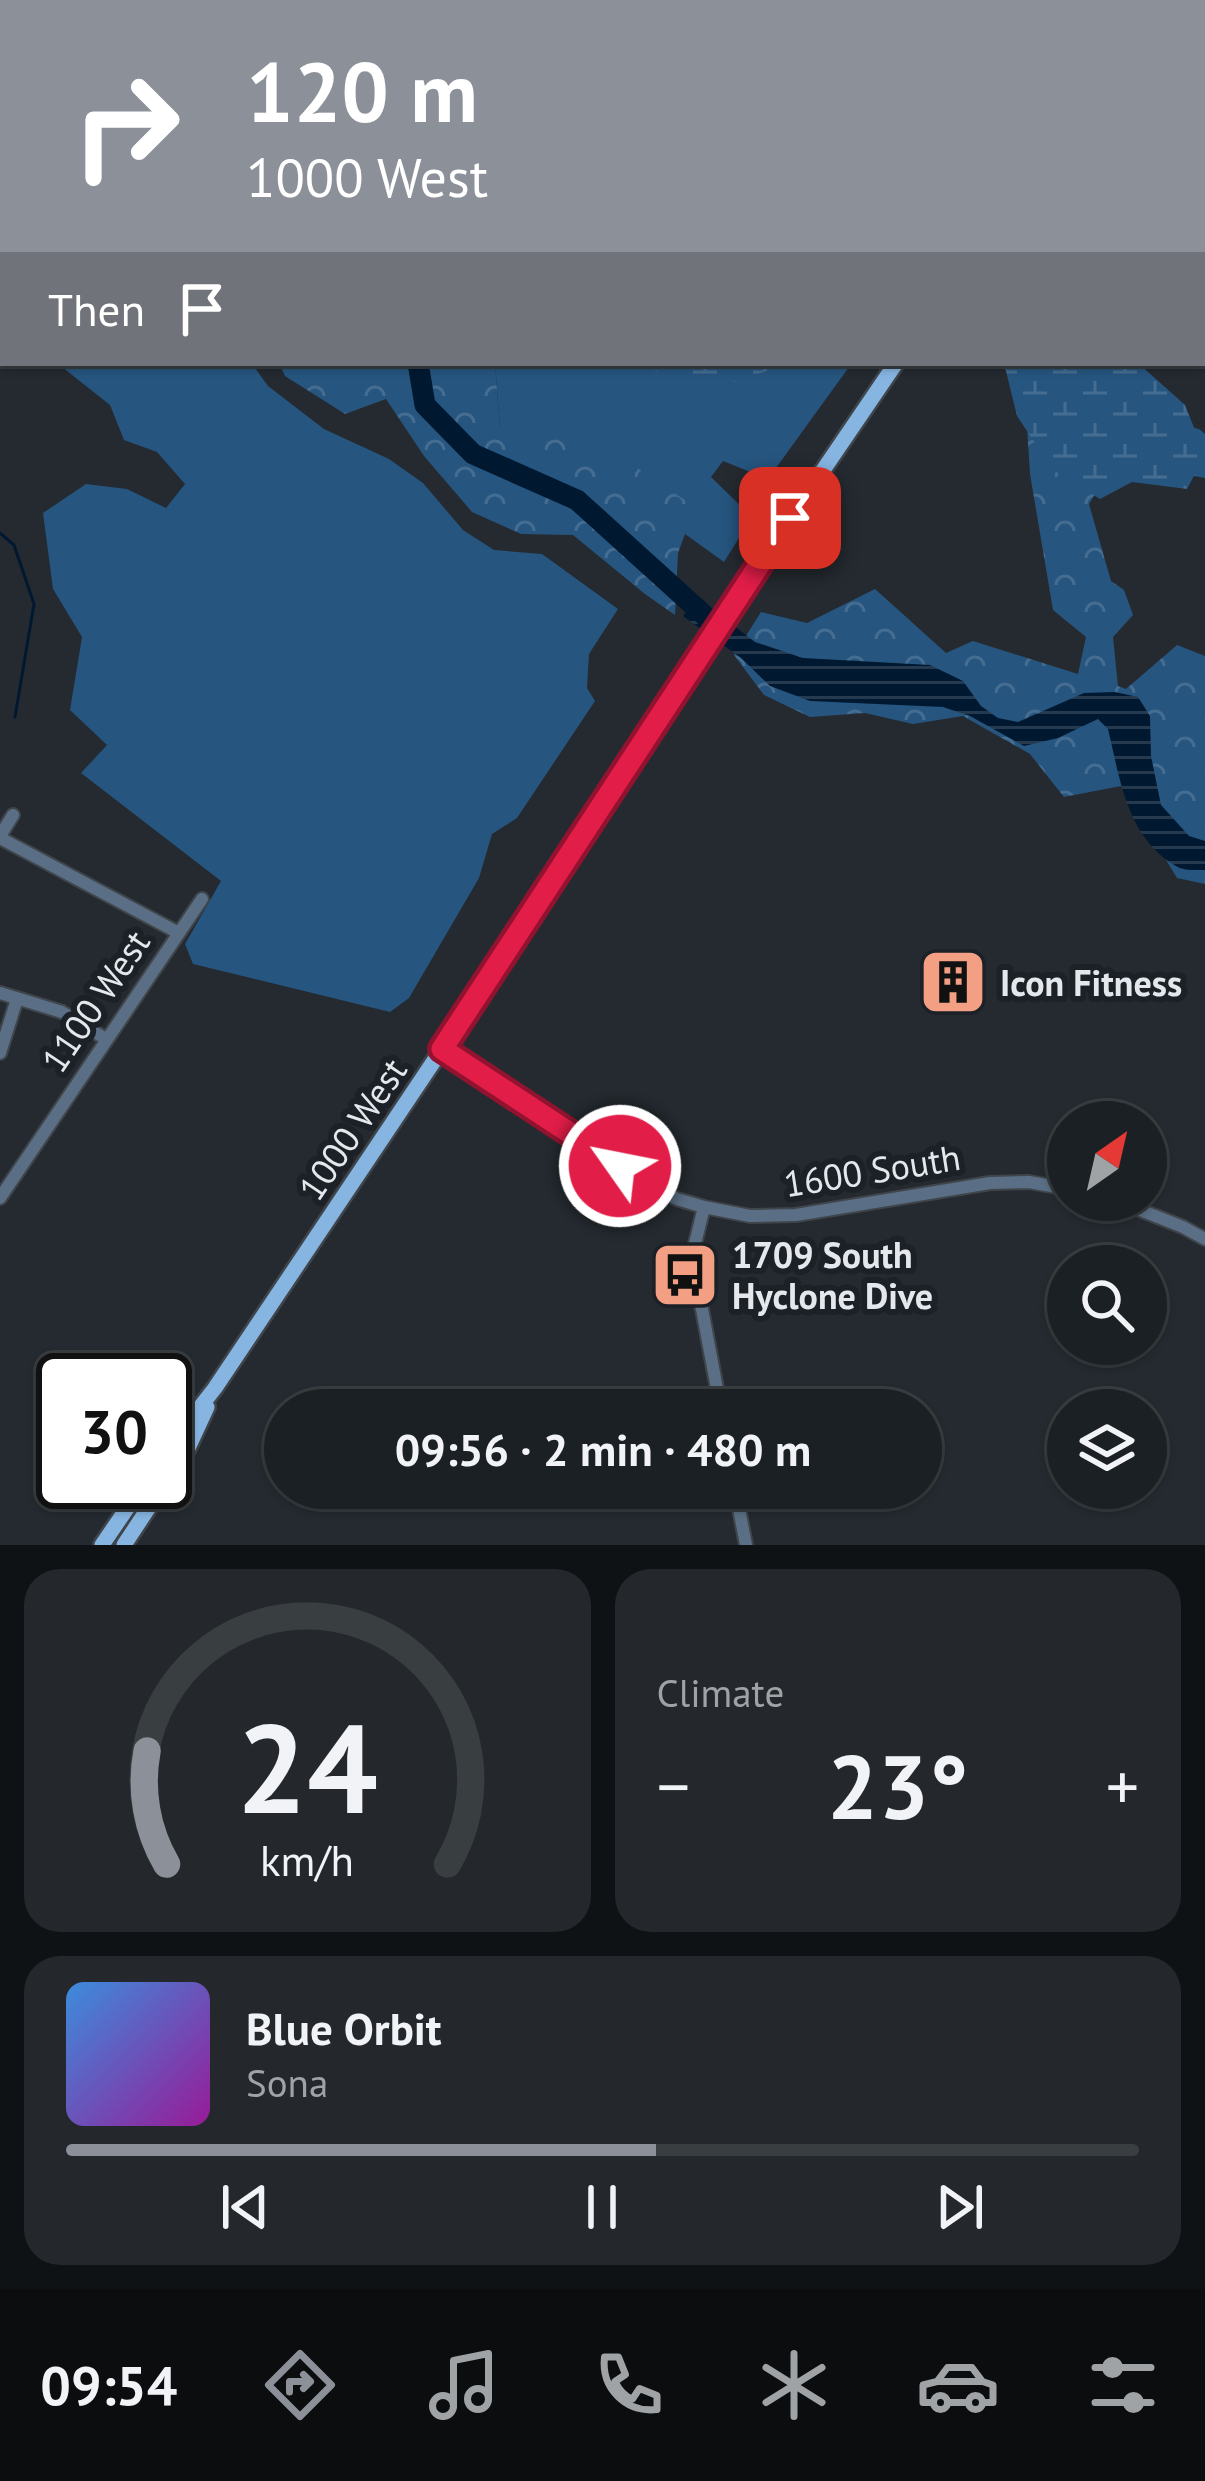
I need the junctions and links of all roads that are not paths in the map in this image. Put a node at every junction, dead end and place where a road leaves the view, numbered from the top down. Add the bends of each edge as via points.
1 (894, 366) edge
2 (14, 815) dead end
3 (0, 837) edge
4 (202, 899) dead end
5 (177, 932) junction
6 (0, 993) edge
7 (17, 999) junction
8 (106, 1039) junction
9 (442, 1049) junction
10 (0, 1053) edge
11 (1047, 1185) edge
12 (0, 1198) edge
13 (704, 1208) junction
14 (1167, 1220) edge
15 (1205, 1240) edge
16 (215, 1388) junction
17 (717, 1389) edge
18 (192, 1417) edge
19 (131, 1509) edge
20 (740, 1509) edge
21 (106, 1545) edge
22 (124, 1545) edge
23 (746, 1545) edge

1 - 9 main road, 1000 West
2 - 3 street
3 - 5 street
4 - 5 street, 1100 West
5 - 8 street, 1100 West
6 - 7 street
7 - 8 street via 75,1018
7 - 10 street
8 - 12 street, 1100 West
9 - 13 street, 1600 South via 646,1182
9 - 16 main road, 1000 West
11 - 13 street, 1600 South via 990,1183 796,1215
13 - 17 street via 692,1256
14 - 15 street
16 - 18 main road, 1000 West
16 - 22 main road, 1000 West via 188,1448
19 - 21 main road
20 - 23 street

